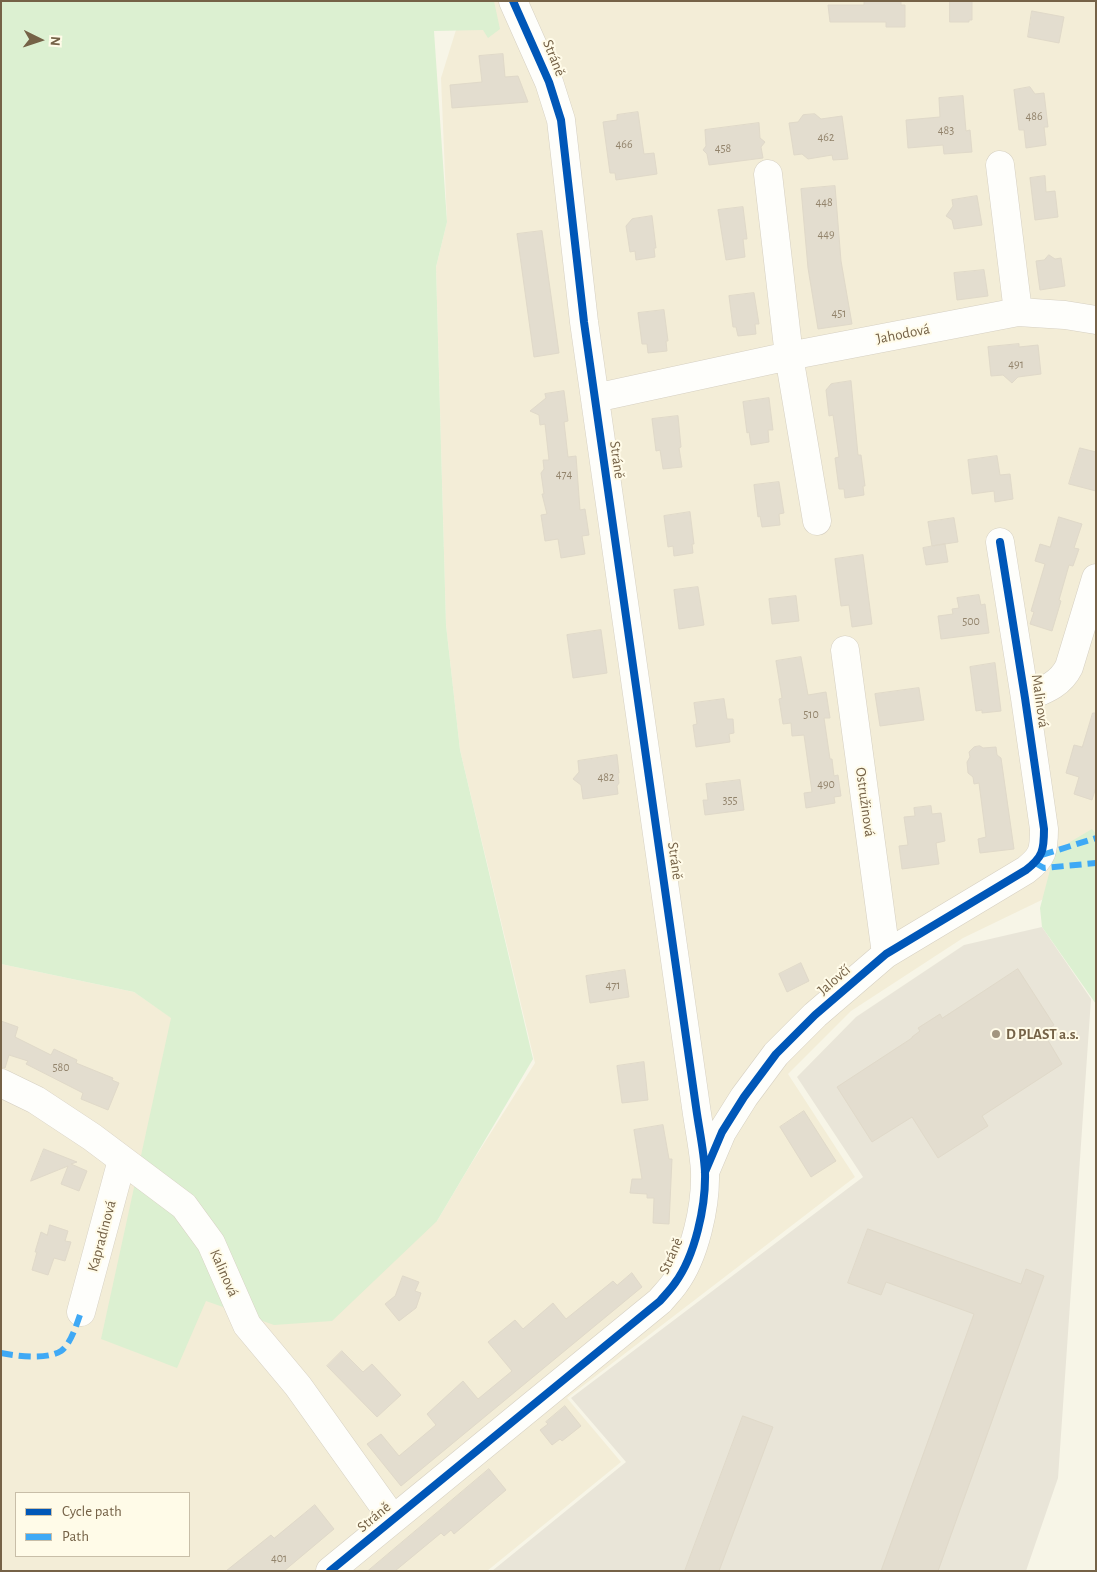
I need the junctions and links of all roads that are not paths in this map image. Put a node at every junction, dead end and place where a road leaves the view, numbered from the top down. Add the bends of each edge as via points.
1 (514, 1) edge
2 (1000, 166) dead end
3 (768, 174) dead end
4 (1018, 312) junction
5 (1096, 320) edge
6 (789, 356) junction
7 (595, 398) junction
8 (817, 521) dead end
9 (1000, 542) dead end
10 (1096, 578) edge
11 (845, 650) dead end
12 (1026, 698) junction
13 (1035, 863) joint
14 (886, 954) junction
15 (1, 1083) edge
16 (122, 1160) junction
17 (705, 1172) junction
18 (81, 1312) dead end
19 (392, 1519) junction
20 (330, 1571) edge

1 - 7 street, Stráně via 549,82 560,120
2 - 4 street
3 - 6 street
4 - 5 street, Jahodová
4 - 6 street, Jahodová
6 - 7 street, Jahodová
6 - 8 street
7 - 17 street, Stráně
9 - 12 street, Malinová
10 - 12 street, Malinová via 1064,676 1050,687
11 - 14 street, Ostružinová
12 - 13 street, Malinová via 1044,829 1042,855
13 - 14 street, Jalovčí
14 - 17 street, Jalovčí via 815,1015 776,1054 722,1132
15 - 16 street, Kalinová via 36,1100
16 - 18 street, Kapradinová
16 - 19 street, Kalinová via 184,1206 211,1243 247,1325 298,1386
17 - 19 street, Stráně via 698,1226 688,1260 660,1301
19 - 20 street, Stráně

